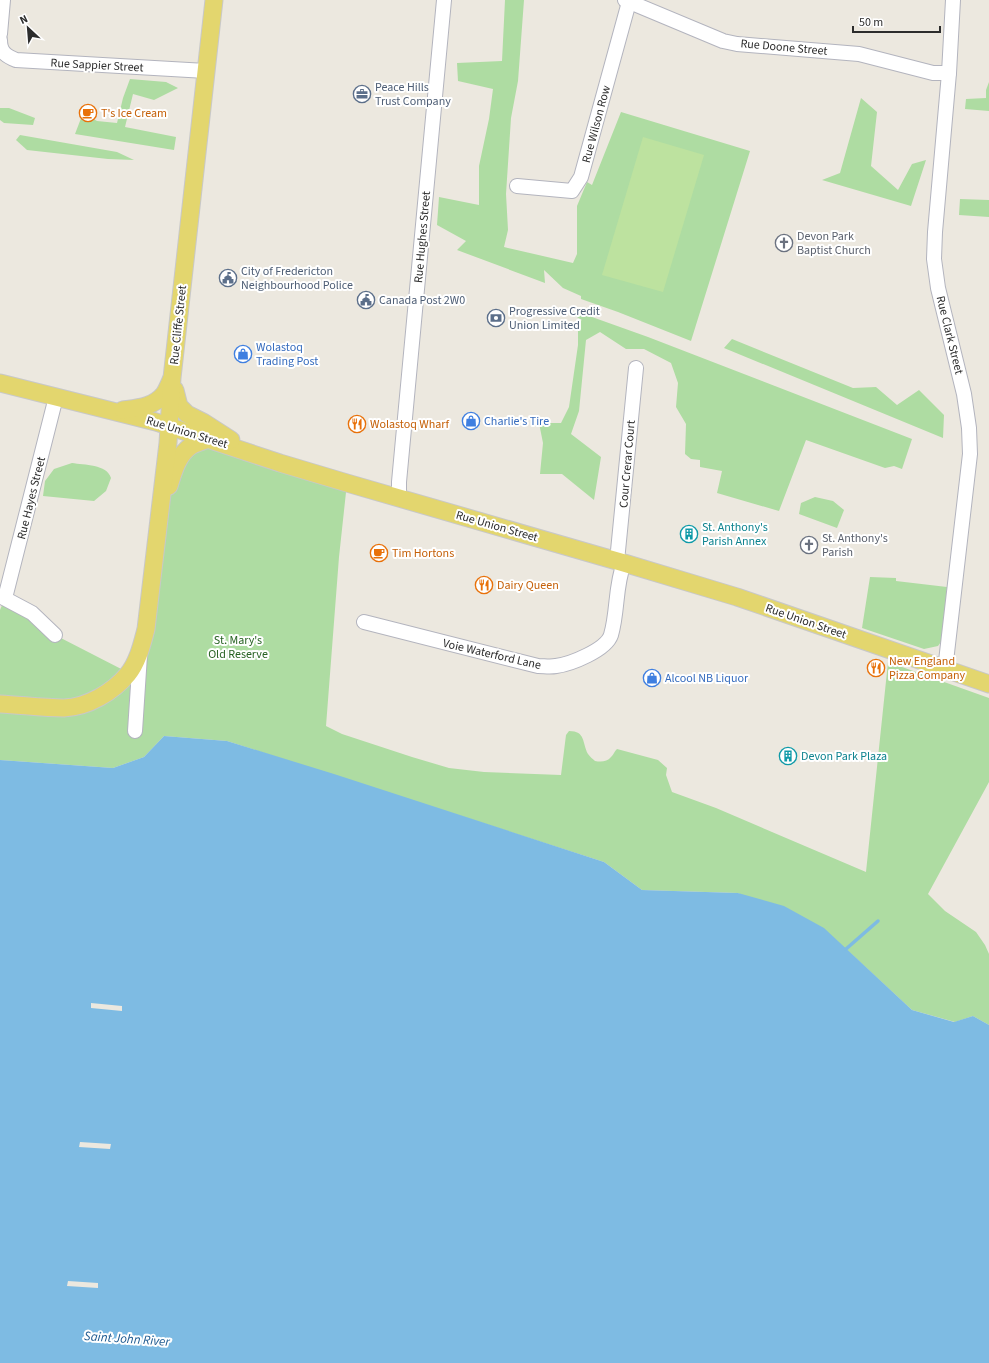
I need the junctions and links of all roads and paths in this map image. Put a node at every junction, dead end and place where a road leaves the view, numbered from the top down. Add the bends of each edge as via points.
1 (3, 0) edge
2 (214, 0) edge
3 (444, 0) edge
4 (954, 0) edge
5 (627, 1) edge
6 (0, 34) edge
7 (0, 40) edge
8 (206, 71) junction
9 (949, 74) junction
10 (517, 186) dead end
11 (636, 368) dead end
12 (172, 378) junction
13 (0, 383) edge
14 (56, 397) junction
15 (115, 411) junction
16 (169, 426) junction
17 (209, 439) junction
18 (248, 452) junction
19 (399, 498) junction
20 (159, 512) junction
21 (621, 562) junction
22 (2, 597) edge
23 (364, 622) dead end
24 (55, 635) dead end
25 (141, 649) junction
26 (945, 670) junction
27 (989, 684) edge
28 (0, 704) edge
29 (135, 731) dead end

1 - 6 street
2 - 8 main road, Rue Cliffe Street
3 - 19 street, Rue Hughes Street
4 - 9 street, Rue Clark Street
5 - 9 street, Rue Doone Street via 723,41 859,54 933,73
5 - 10 street, Rue Wilson Row via 581,177 572,191
7 - 8 street, Rue Sappier Street via 0,46 6,56 16,60
8 - 12 main road, Rue Cliffe Street
9 - 26 street, Rue Clark Street via 934,260 938,288 964,394 970,428 970,454
11 - 21 street, Cour Crerar Court
12 - 15 main road via 163,395 154,403
12 - 16 main road, Rue Cliffe Street
12 - 18 main road via 179,406 187,414
13 - 14 main road, Rue Union Street
14 - 15 main road, Rue Union Street
14 - 22 street, Rue Hayes Street
15 - 16 main road, Rue Union Street
16 - 17 main road, Rue Union Street
16 - 20 main road, Rue Cliffe Street
17 - 18 main road, Rue Union Street
17 - 20 main road via 184,452
18 - 19 main road, Rue Union Street
19 - 21 main road, Rue Union Street
20 - 25 main road, Rue Cliffe Street via 146,629
21 - 23 street, Voie Waterford Lane via 610,637 586,656 556,666 538,666
21 - 26 main road, Rue Union Street via 736,597
22 - 24 street via 32,613
25 - 28 main road, Rue Cliffe Street via 128,673 112,689 91,702 66,708
25 - 29 street
26 - 27 main road, Rue Union Street

